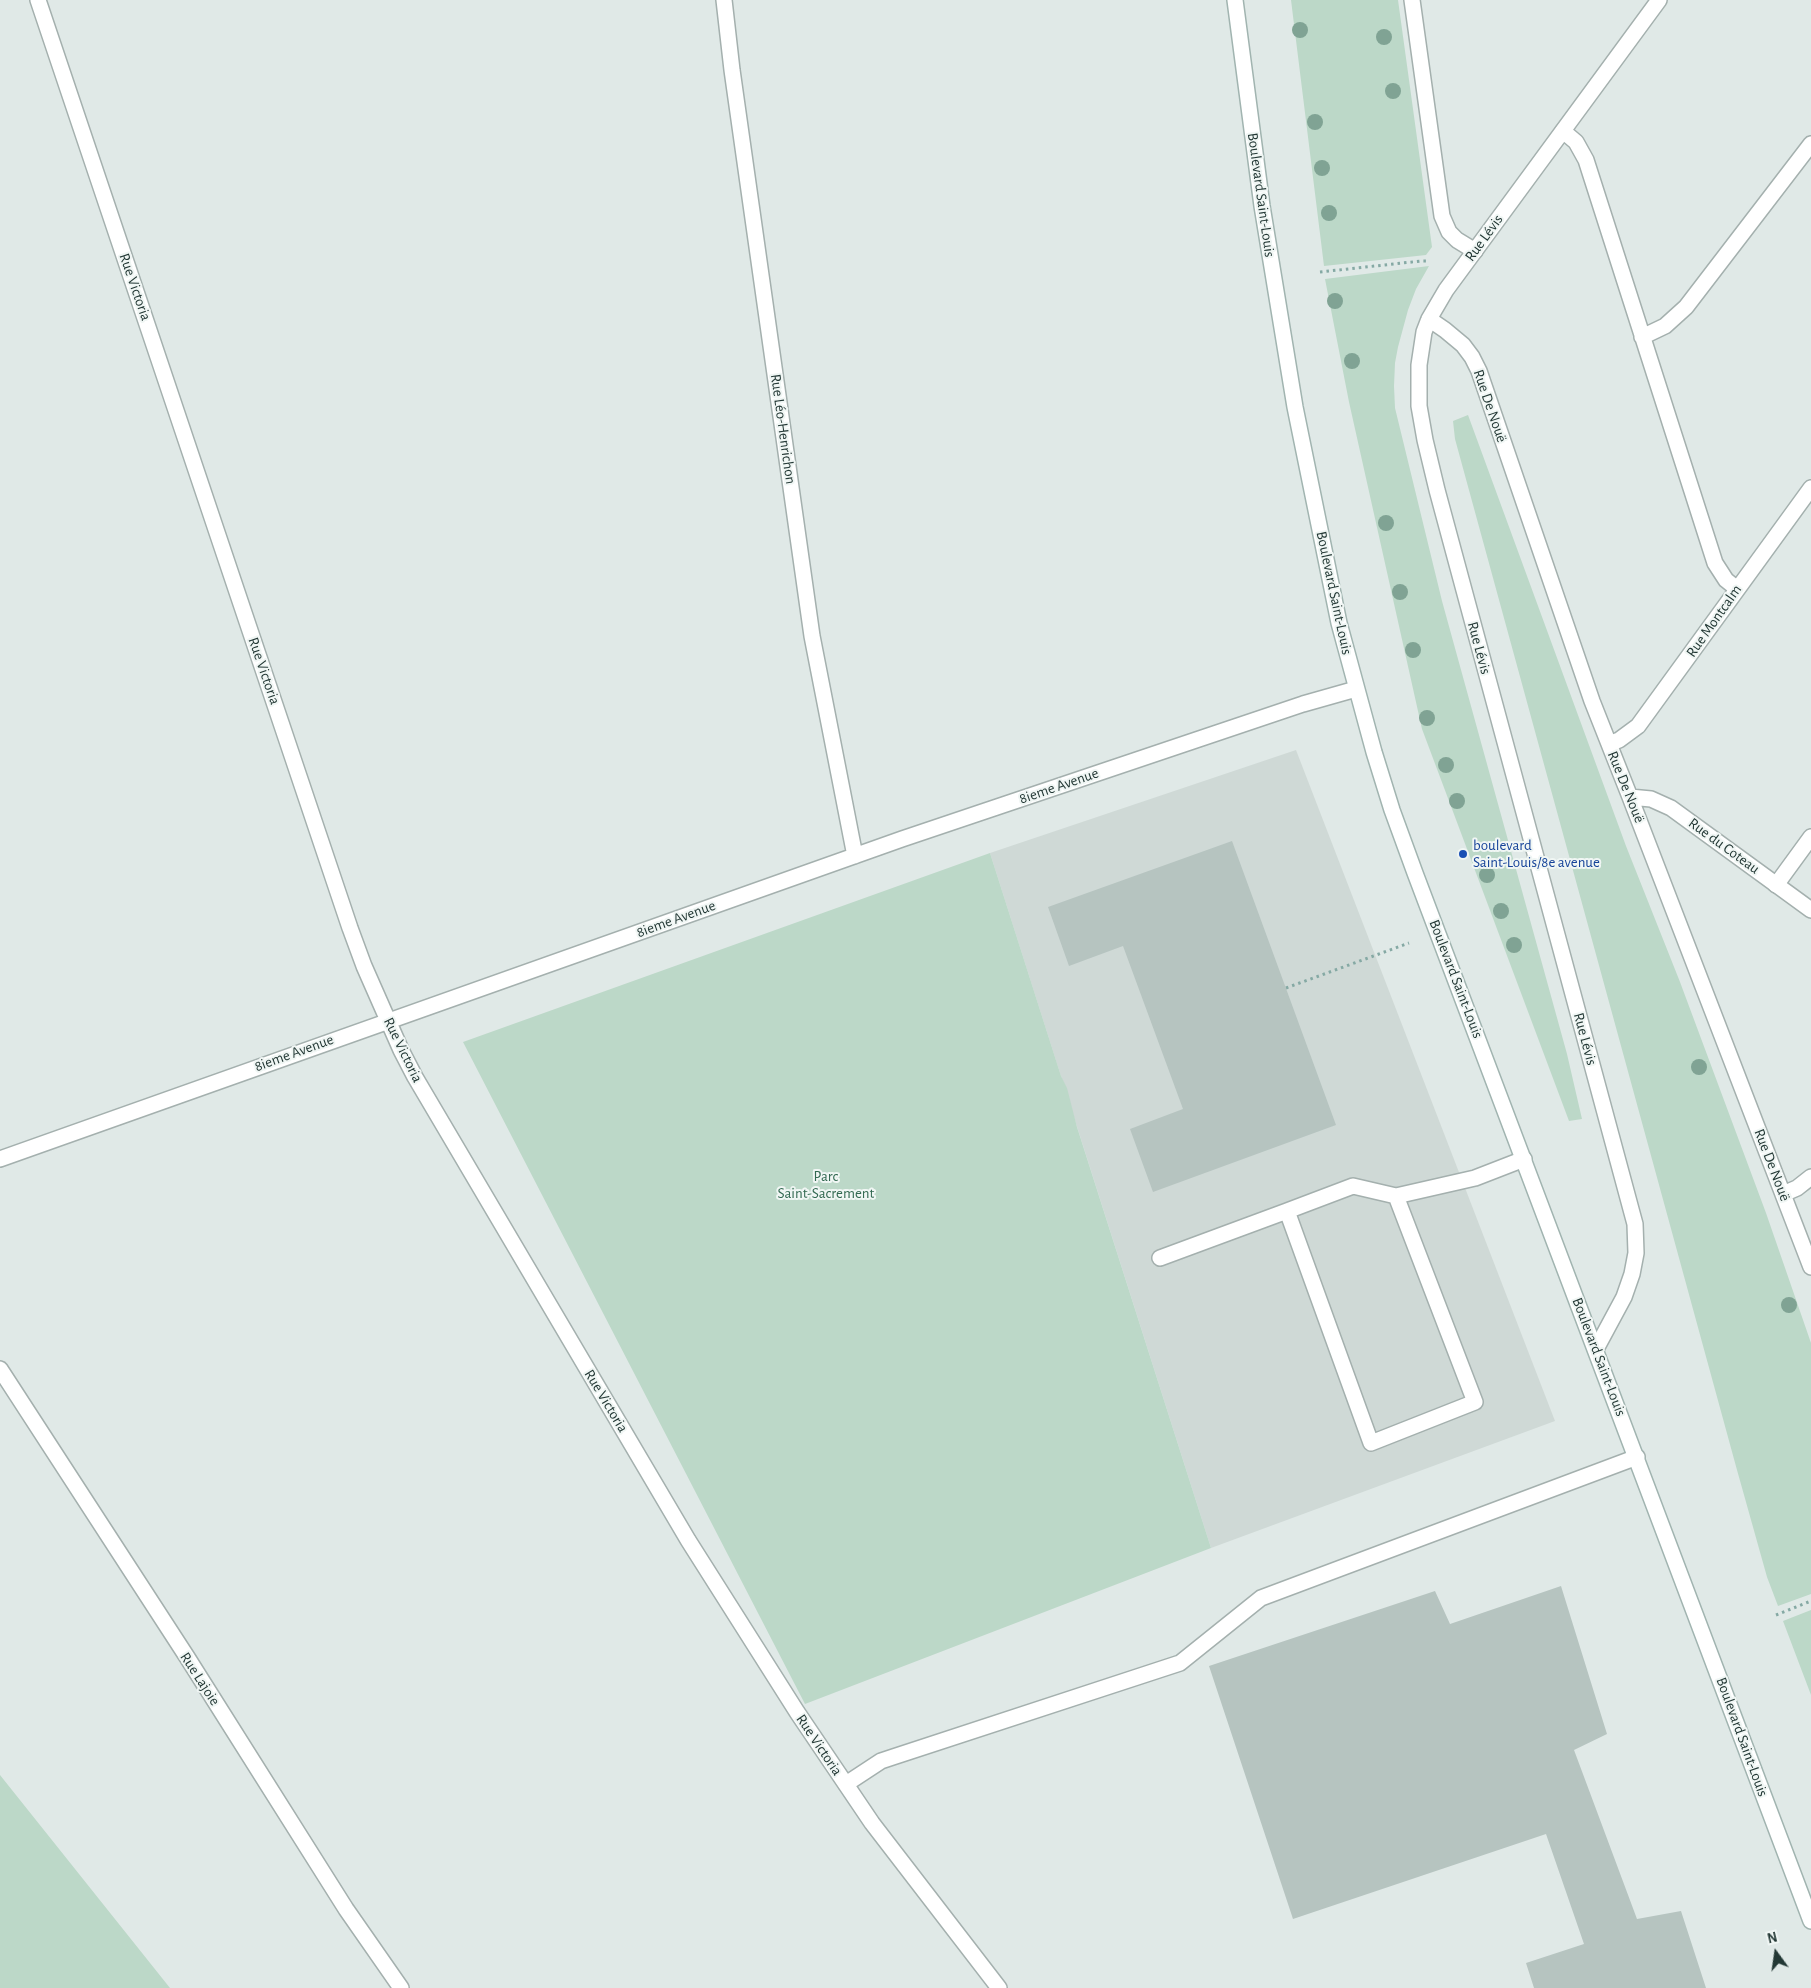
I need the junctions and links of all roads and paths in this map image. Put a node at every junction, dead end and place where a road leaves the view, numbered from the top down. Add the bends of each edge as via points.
1 (38, 0) edge
2 (724, 0) edge
3 (1235, 0) edge
4 (1412, 0) edge
5 (1659, 0) edge
6 (1563, 131) junction
7 (1811, 144) edge
8 (1474, 251) junction
9 (1430, 260) dead end
10 (1320, 272) dead end
11 (1429, 319) junction
12 (1642, 337) junction
13 (1811, 488) edge
14 (1736, 588) junction
15 (1356, 689) junction
16 (1609, 744) junction
17 (1630, 797) junction
18 (1811, 838) edge
19 (855, 856) junction
20 (1776, 885) junction
21 (1811, 910) edge
22 (1390, 950) dead end
23 (1286, 988) dead end
24 (388, 1021) junction
25 (0, 1159) edge
26 (1524, 1159) junction
27 (1811, 1177) edge
28 (1783, 1194) junction
29 (1396, 1196) junction
30 (1287, 1211) junction
31 (1160, 1258) dead end
32 (1811, 1267) edge
33 (1596, 1349) junction
34 (0, 1369) edge
35 (1637, 1457) junction
36 (1811, 1601) edge
37 (1776, 1615) dead end
38 (846, 1784) junction
39 (1811, 1921) edge
40 (401, 1988) edge
41 (999, 1988) edge

1 - 24 street, Rue Victoria via 350,928
2 - 19 street, Rue Léo-Henrichon via 812,636
3 - 15 street, Boulevard Saint-Louis via 1262,206 1295,407
4 - 8 street via 1442,216 1449,232
5 - 6 street, Rue Lévis
6 - 8 street, Rue Lévis
6 - 12 street via 1576,142 1586,160
7 - 12 street via 1686,307 1665,326
8 - 11 street, Rue Lévis
9 - 10 path
11 - 16 street, Rue De Nouë via 1463,345 1479,371 1583,677
11 - 33 street, Rue Lévis via 1420,352 1419,392 1429,459 1634,1224 1636,1253 1632,1274 1624,1297
12 - 14 street via 1715,564
13 - 14 street, Rue Montcalm
14 - 16 street, Rue Montcalm via 1638,726
15 - 19 street, 8ieme Avenue via 1303,704
15 - 26 street, Boulevard Saint-Louis via 1392,810
16 - 17 street, Rue De Nouë
17 - 20 street, Rue du Coteau via 1651,800 1671,808
17 - 28 street, Rue De Nouë
18 - 20 street
19 - 24 street, 8ieme Avenue
20 - 21 street, Rue du Coteau
22 - 23 path
24 - 25 street, 8ieme Avenue
24 - 38 street, Rue Victoria via 415,1077 688,1540
26 - 29 street via 1475,1178
26 - 33 street, Boulevard Saint-Louis
27 - 28 street
28 - 32 street, Rue De Nouë
29 - 30 street via 1353,1186
29 - 30 street via 1475,1402 1372,1443
30 - 31 street
33 - 35 street, Boulevard Saint-Louis
34 - 40 street, Rue Lajoie via 346,1909
35 - 38 street via 1261,1598 1180,1663 881,1761
35 - 39 street, Boulevard Saint-Louis
36 - 37 path
38 - 41 street, Rue Victoria via 904,1866

